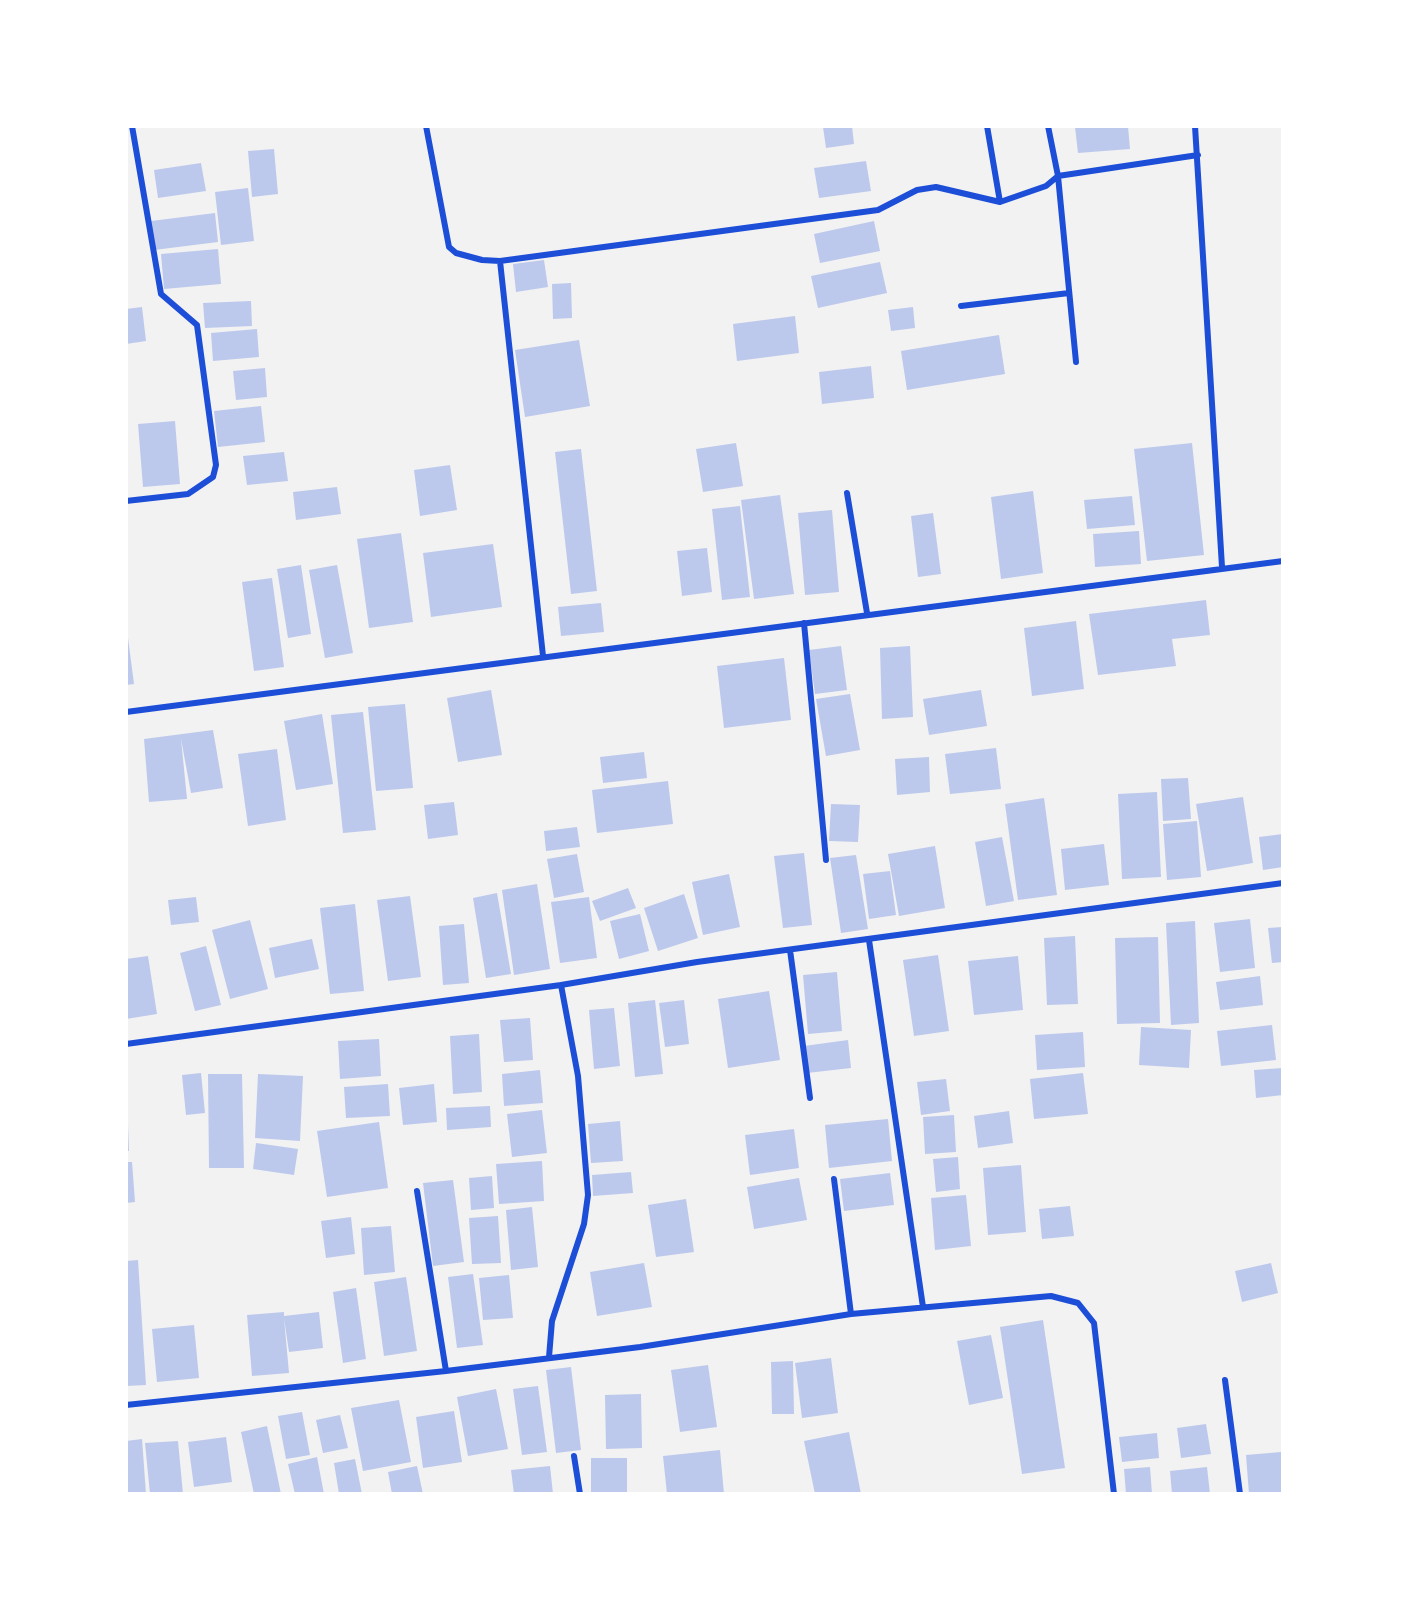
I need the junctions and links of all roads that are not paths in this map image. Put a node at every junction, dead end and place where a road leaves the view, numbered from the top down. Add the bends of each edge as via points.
1 (132, 126) edge
2 (426, 126) edge
3 (987, 126) edge
4 (1048, 126) edge
5 (1195, 126) edge
6 (1197, 155) junction
7 (1058, 176) junction
8 (1000, 202) junction
9 (500, 261) junction
10 (1069, 292) junction
11 (961, 306) dead end
12 (1076, 362) dead end
13 (847, 493) dead end
14 (126, 501) edge
15 (1283, 561) edge
16 (1222, 567) junction
17 (867, 613) junction
18 (804, 623) junction
19 (543, 656) junction
20 (126, 712) edge
21 (826, 860) dead end
22 (1283, 883) edge
23 (869, 940) junction
24 (790, 950) junction
25 (561, 985) junction
26 (126, 1044) edge
27 (810, 1098) dead end
28 (834, 1179) dead end
29 (417, 1191) dead end
30 (923, 1307) junction
31 (851, 1314) junction
32 (549, 1357) junction
33 (446, 1371) junction
34 (1225, 1380) dead end
35 (126, 1405) edge
36 (574, 1456) dead end
37 (580, 1494) edge
38 (1114, 1494) edge
39 (1240, 1494) edge

1 - 14 street via 163,296 197,325 216,470 206,484 188,494
2 - 9 street via 449,248 482,260
3 - 8 street
4 - 7 street
5 - 6 street
6 - 7 street
6 - 16 street
7 - 8 street via 1046,186
7 - 10 street
8 - 9 street via 936,187 917,190 878,210
9 - 19 street
10 - 11 street
10 - 12 street
13 - 17 street
15 - 16 street
16 - 17 street
17 - 18 street
18 - 19 street
18 - 21 street
19 - 20 street
22 - 23 street
23 - 24 street
23 - 30 street
24 - 25 street
24 - 27 street
25 - 26 street
25 - 32 street via 578,1076 588,1195 584,1224 552,1321
28 - 31 street
29 - 33 street
30 - 31 street
30 - 38 street via 1051,1296 1070,1300 1086,1310 1094,1323
31 - 32 street
32 - 33 street
33 - 35 street
34 - 39 street
36 - 37 street

